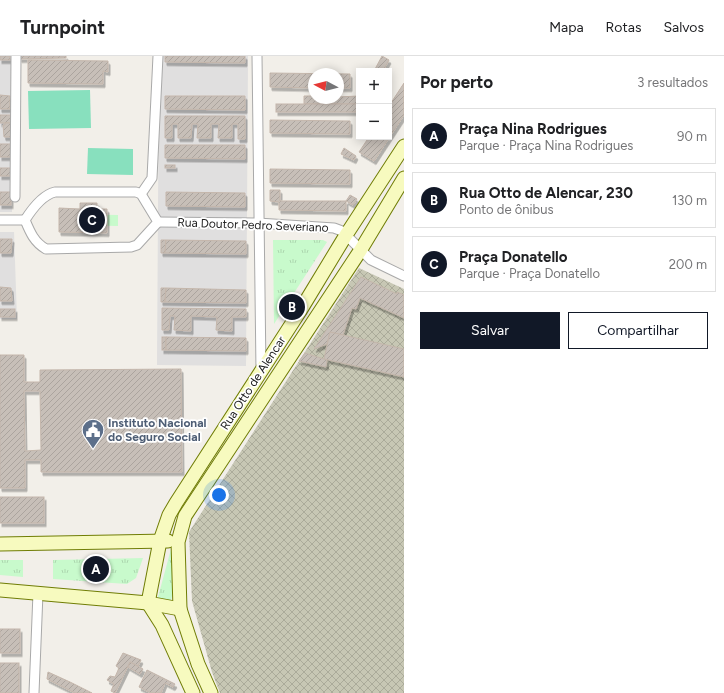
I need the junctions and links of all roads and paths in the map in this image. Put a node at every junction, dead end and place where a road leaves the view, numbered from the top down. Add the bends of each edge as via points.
1 (16, 56) edge
2 (158, 56) edge
3 (257, 56) edge
4 (404, 146) edge
5 (404, 178) edge
6 (141, 194) junction
7 (15, 197) dead end
8 (0, 220) edge
9 (25, 220) junction
10 (158, 222) junction
11 (258, 223) junction
12 (346, 235) junction
13 (360, 251) junction
14 (404, 276) edge
15 (261, 371) junction
16 (160, 541) junction
17 (178, 542) junction
18 (0, 544) edge
19 (0, 590) edge
20 (38, 593) junction
21 (148, 603) junction
22 (180, 609) junction
23 (190, 691) edge
24 (34, 693) edge
25 (211, 693) edge

1 - 7 street
2 - 6 street via 152,178
3 - 11 street
4 - 12 main road, Rua Otto de Alencar
5 - 13 main road, Rua Otto de Alencar
6 - 9 street via 50,193
6 - 10 street
8 - 9 street
9 - 10 street via 32,236 46,249 131,247 137,245
10 - 11 street, Rua Doutor Pedro Severiano
11 - 12 street, Rua Doutor Pedro Severiano via 334,228
11 - 15 street
12 - 13 street
12 - 15 main road, Rua Otto de Alencar
13 - 14 street via 371,260
13 - 17 main road, Rua Otto de Alencar via 185,516
15 - 16 main road, Rua Otto de Alencar via 176,503
16 - 17 main road
16 - 18 main road
16 - 21 main road, Rua Otto de Alencar
17 - 22 main road, Rua Otto de Alencar
19 - 20 main road
20 - 21 main road
20 - 24 street
21 - 22 main road
21 - 23 main road via 162,625
22 - 25 main road, Rua Otto de Alencar via 198,664

